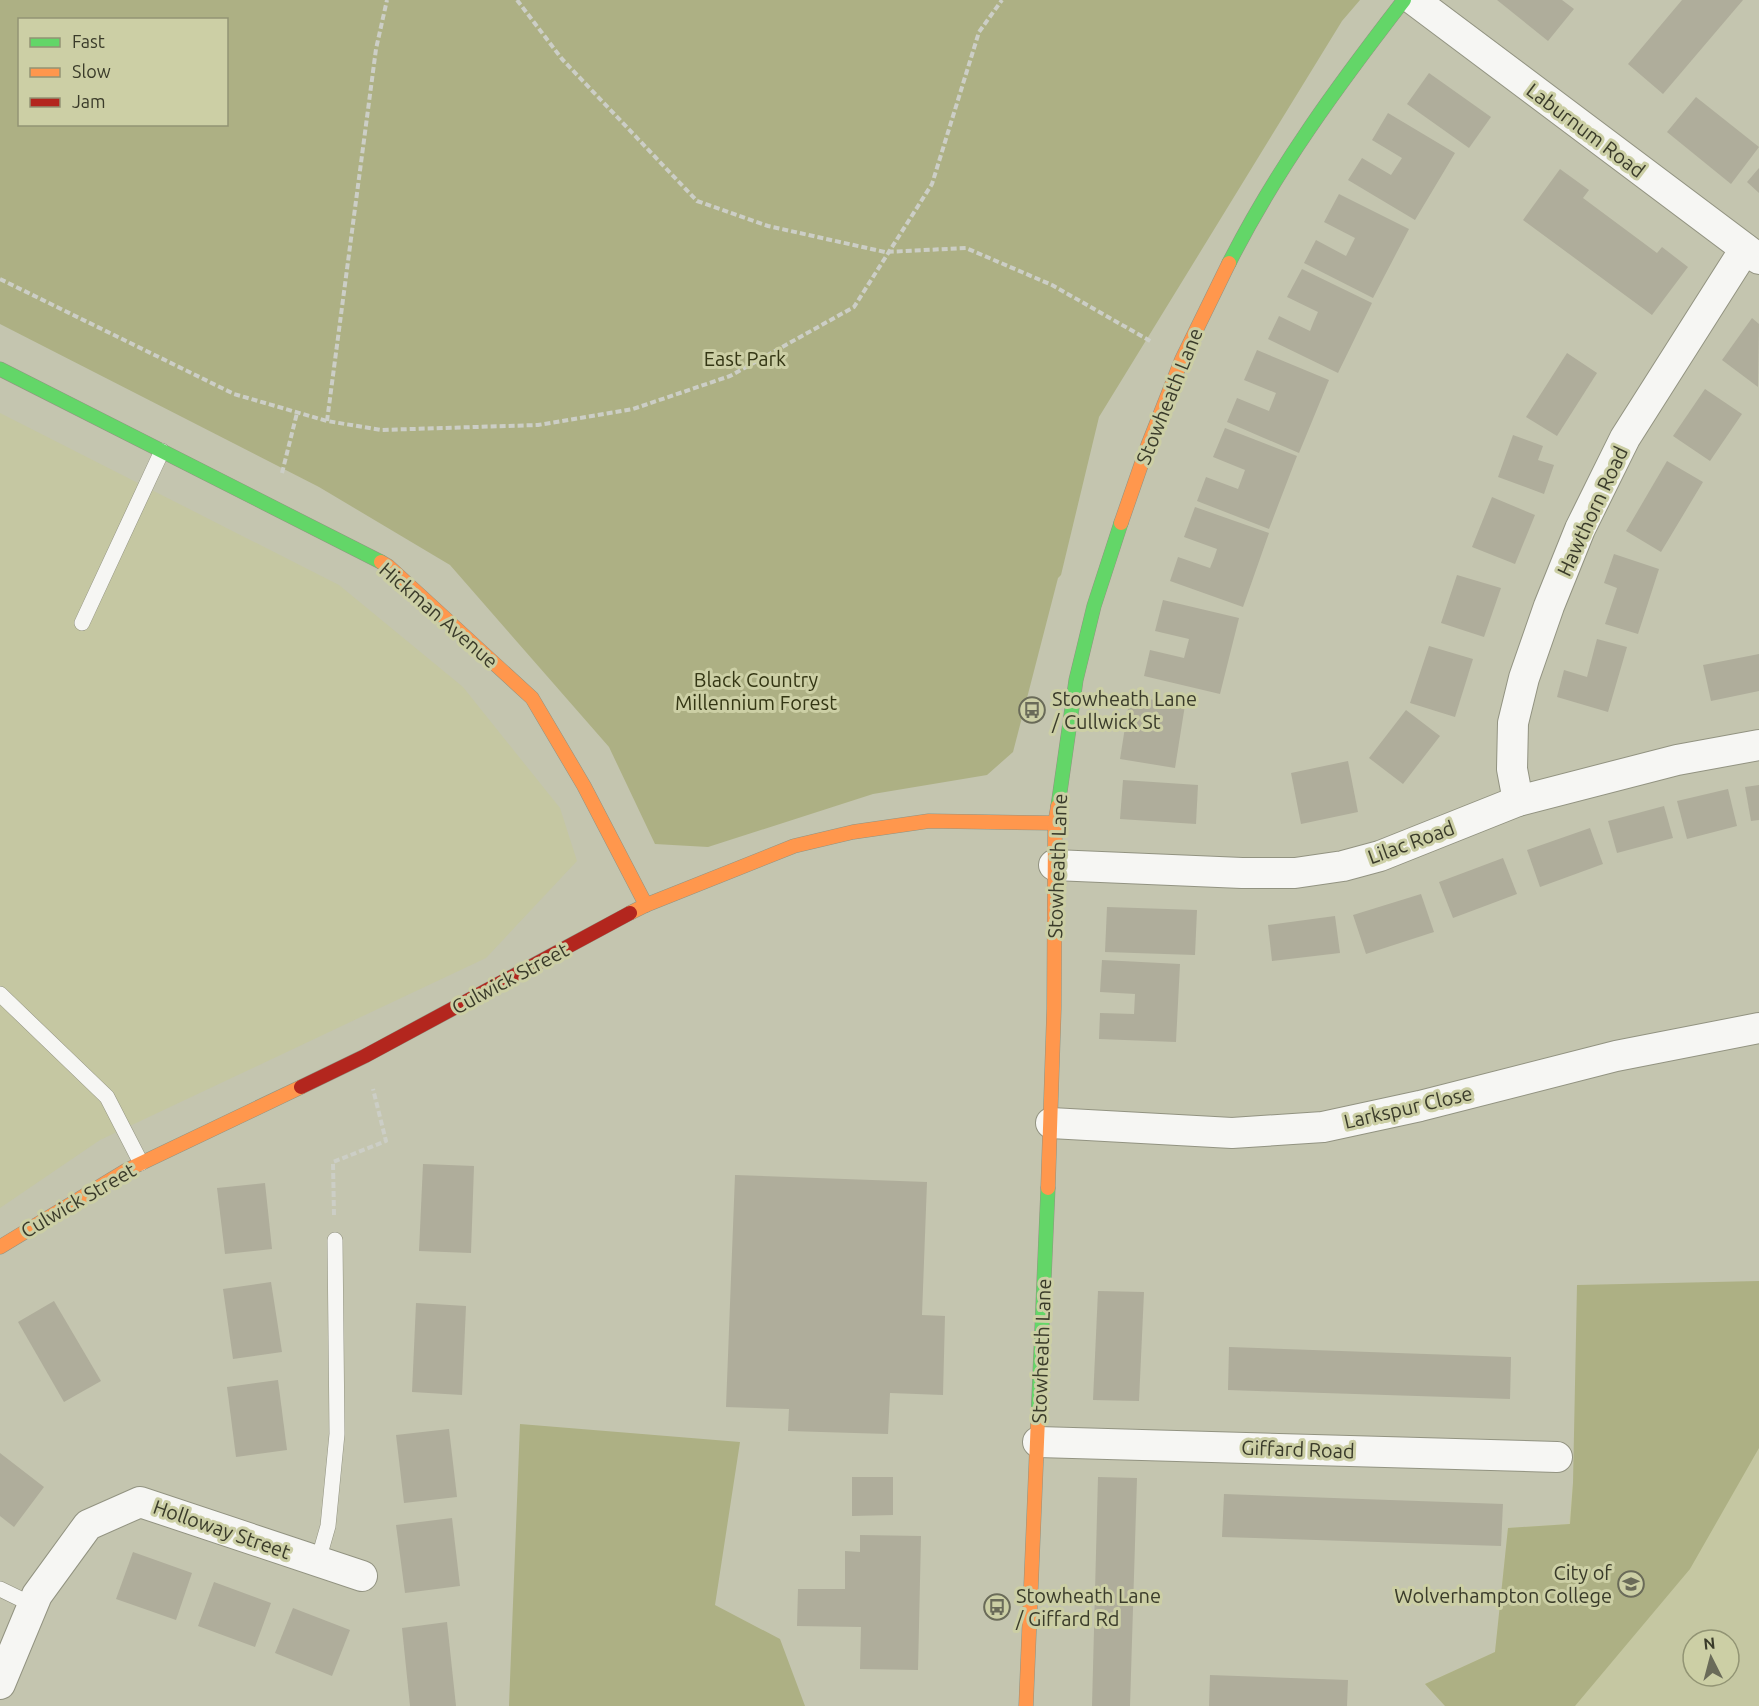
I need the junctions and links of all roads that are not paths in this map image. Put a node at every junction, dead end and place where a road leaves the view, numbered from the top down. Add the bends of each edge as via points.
1 (1404, 0) edge
2 (1414, 0) edge
3 (1752, 254) edge
4 (4, 371) edge
5 (0, 389) edge
6 (162, 451) junction
7 (82, 623) dead end
8 (1759, 745) edge
9 (1518, 801) junction
10 (1055, 823) junction
11 (1054, 865) junction
12 (646, 905) junction
13 (0, 994) edge
14 (1759, 1028) edge
15 (1051, 1123) junction
16 (141, 1163) junction
17 (335, 1240) road end
18 (0, 1247) edge
19 (1038, 1442) junction
20 (1557, 1457) dead end
21 (318, 1561) junction
22 (362, 1576) dead end
23 (0, 1590) edge
24 (33, 1605) junction
25 (0, 1684) edge
26 (1026, 1706) edge

1 - 10 street, Stowheath Lane via 1297,144 1243,235 1182,359 1148,445 1094,606 1076,680
2 - 3 street, Laburnum Road
3 - 9 street, Hawthorn Road via 1625,438 1580,529 1524,678 1513,723 1512,769
4 - 5 lane
4 - 6 street, Hickman Avenue
6 - 7 lane
6 - 12 street, Hickman Avenue via 388,566 532,698 584,786
8 - 9 street, Lilac Road via 1677,760
9 - 11 street, Lilac Road via 1380,856 1295,873
10 - 11 street, Stowheath Lane
10 - 12 street, Culwick Street via 929,821 853,832 794,846
11 - 15 street, Stowheath Lane
12 - 16 street, Culwick Street via 365,1056
13 - 16 lane via 107,1097
14 - 15 street, Larkspur Close via 1616,1056 1323,1127 1232,1133
15 - 19 street, Stowheath Lane
16 - 18 street, Culwick Street
17 - 21 lane via 337,1434 328,1526
19 - 20 street, Giffard Road
19 - 26 street, Stowheath Lane
21 - 22 street, Holloway Street
21 - 24 street, Holloway Street via 140,1502 88,1526
23 - 24 lane
24 - 25 street, Holloway Street

